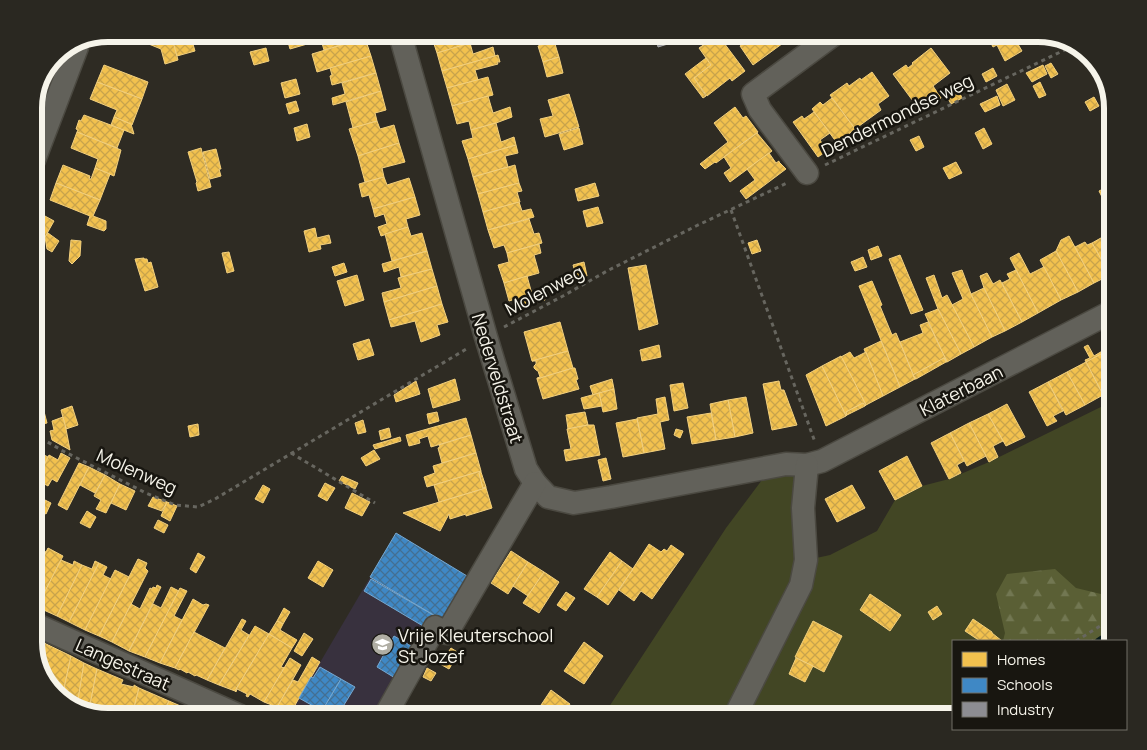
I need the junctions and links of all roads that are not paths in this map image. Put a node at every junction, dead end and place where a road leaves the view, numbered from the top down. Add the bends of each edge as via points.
1 (402, 42) edge
2 (823, 42) edge
3 (77, 51) edge
4 (43, 137) edge
5 (807, 173) road end
6 (1104, 316) edge
7 (815, 463) junction
8 (771, 468) joint
9 (535, 483) junction
10 (43, 628) edge
11 (222, 708) edge
12 (389, 708) edge
13 (739, 708) edge

1 - 9 street, Nederveldstraat via 486,337 526,469
2 - 5 street via 752,94 760,110
3 - 4 street
6 - 7 street, Klaterbaan
7 - 8 street, Klaterbaan
7 - 13 street via 803,508 806,560 801,585
8 - 9 street, Nederveldstraat via 574,503 548,497
9 - 12 street via 447,633 435,627
10 - 11 street, Langestraat

